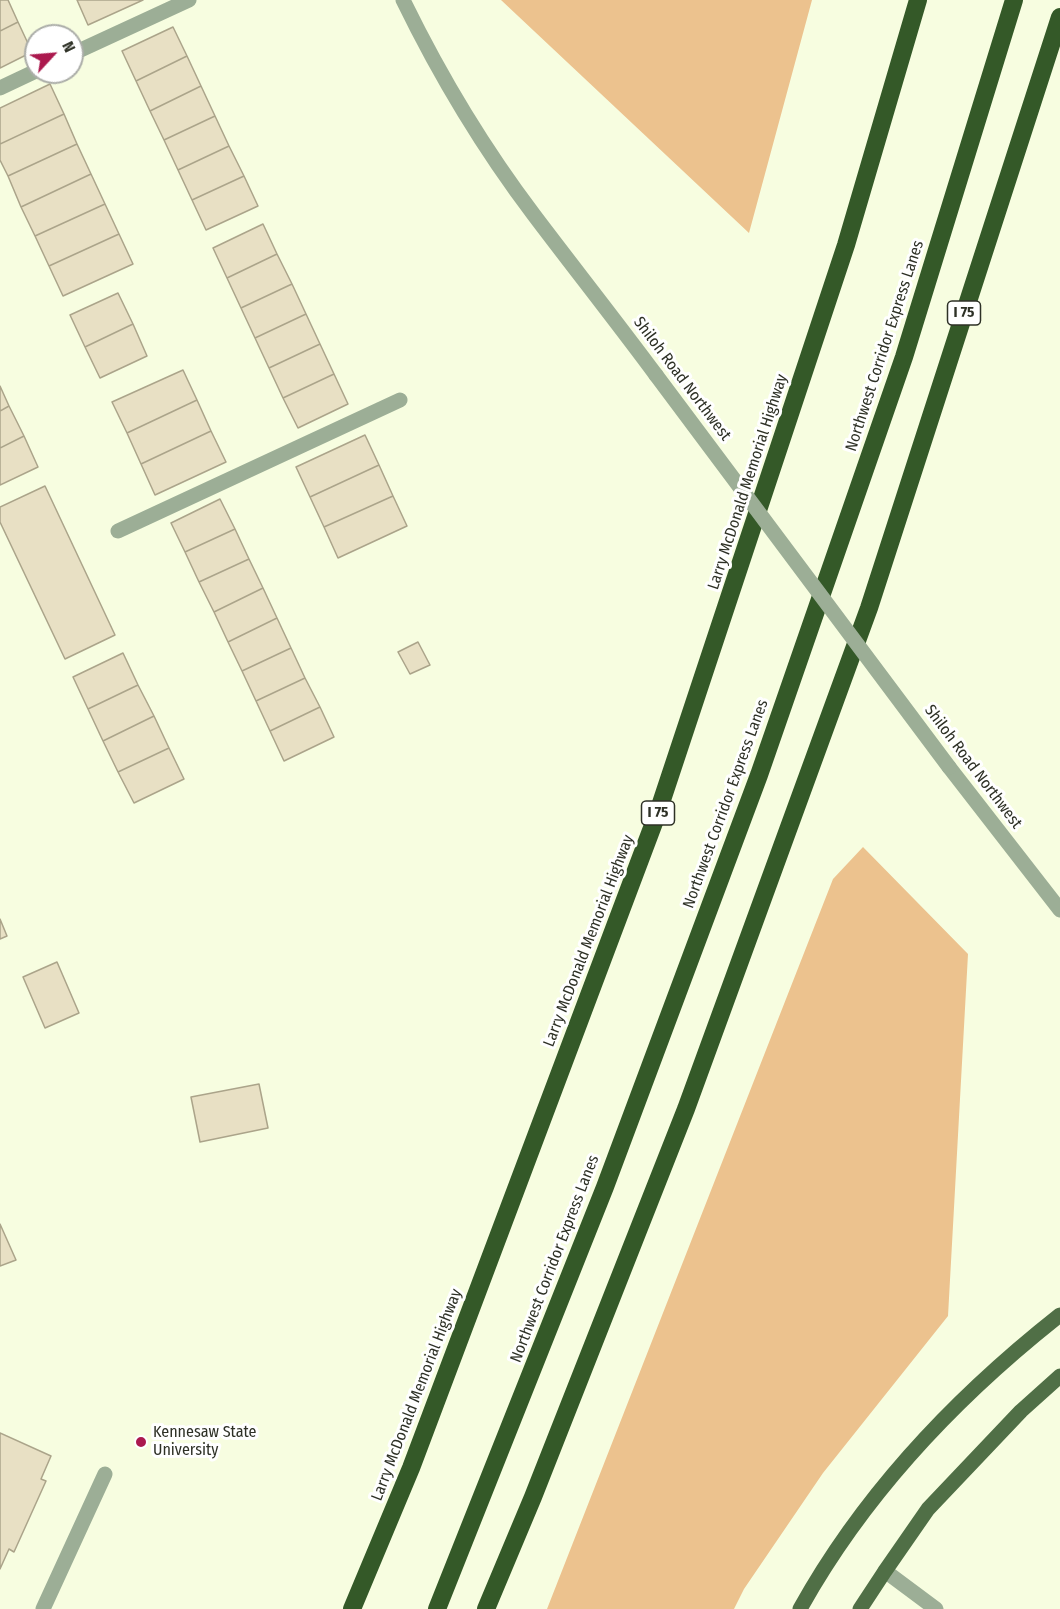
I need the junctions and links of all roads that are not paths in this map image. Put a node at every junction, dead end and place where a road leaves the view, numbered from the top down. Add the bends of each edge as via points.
1 (189, 0) edge
2 (403, 0) edge
3 (916, 0) edge
4 (1014, 0) edge
5 (1060, 17) edge
6 (84, 48) edge
7 (24, 77) edge
8 (0, 88) edge
9 (400, 400) dead end
10 (118, 531) dead end
11 (1060, 910) edge
12 (1060, 1315) edge
13 (1060, 1376) edge
14 (105, 1474) dead end
15 (885, 1571) junction
16 (43, 1609) edge
17 (352, 1609) edge
18 (437, 1609) edge
19 (486, 1609) edge
20 (800, 1609) edge
21 (860, 1609) edge
22 (936, 1609) edge

1 - 6 street
2 - 11 street, Shiloh Road Northwest, bridge via 461,108 520,194
3 - 17 highway, Larry McDonald Memorial Highway / I 75 via 846,245 658,812 411,1468
4 - 18 highway, Northwest Corridor Express Lanes via 904,357 763,763 605,1187
5 - 19 highway, I 75 via 869,609 686,1109
7 - 8 street
9 - 10 street
12 - 20 main road via 959,1402 893,1472
13 - 15 main road via 1021,1411 928,1509
14 - 16 street
15 - 21 main road
15 - 22 street

